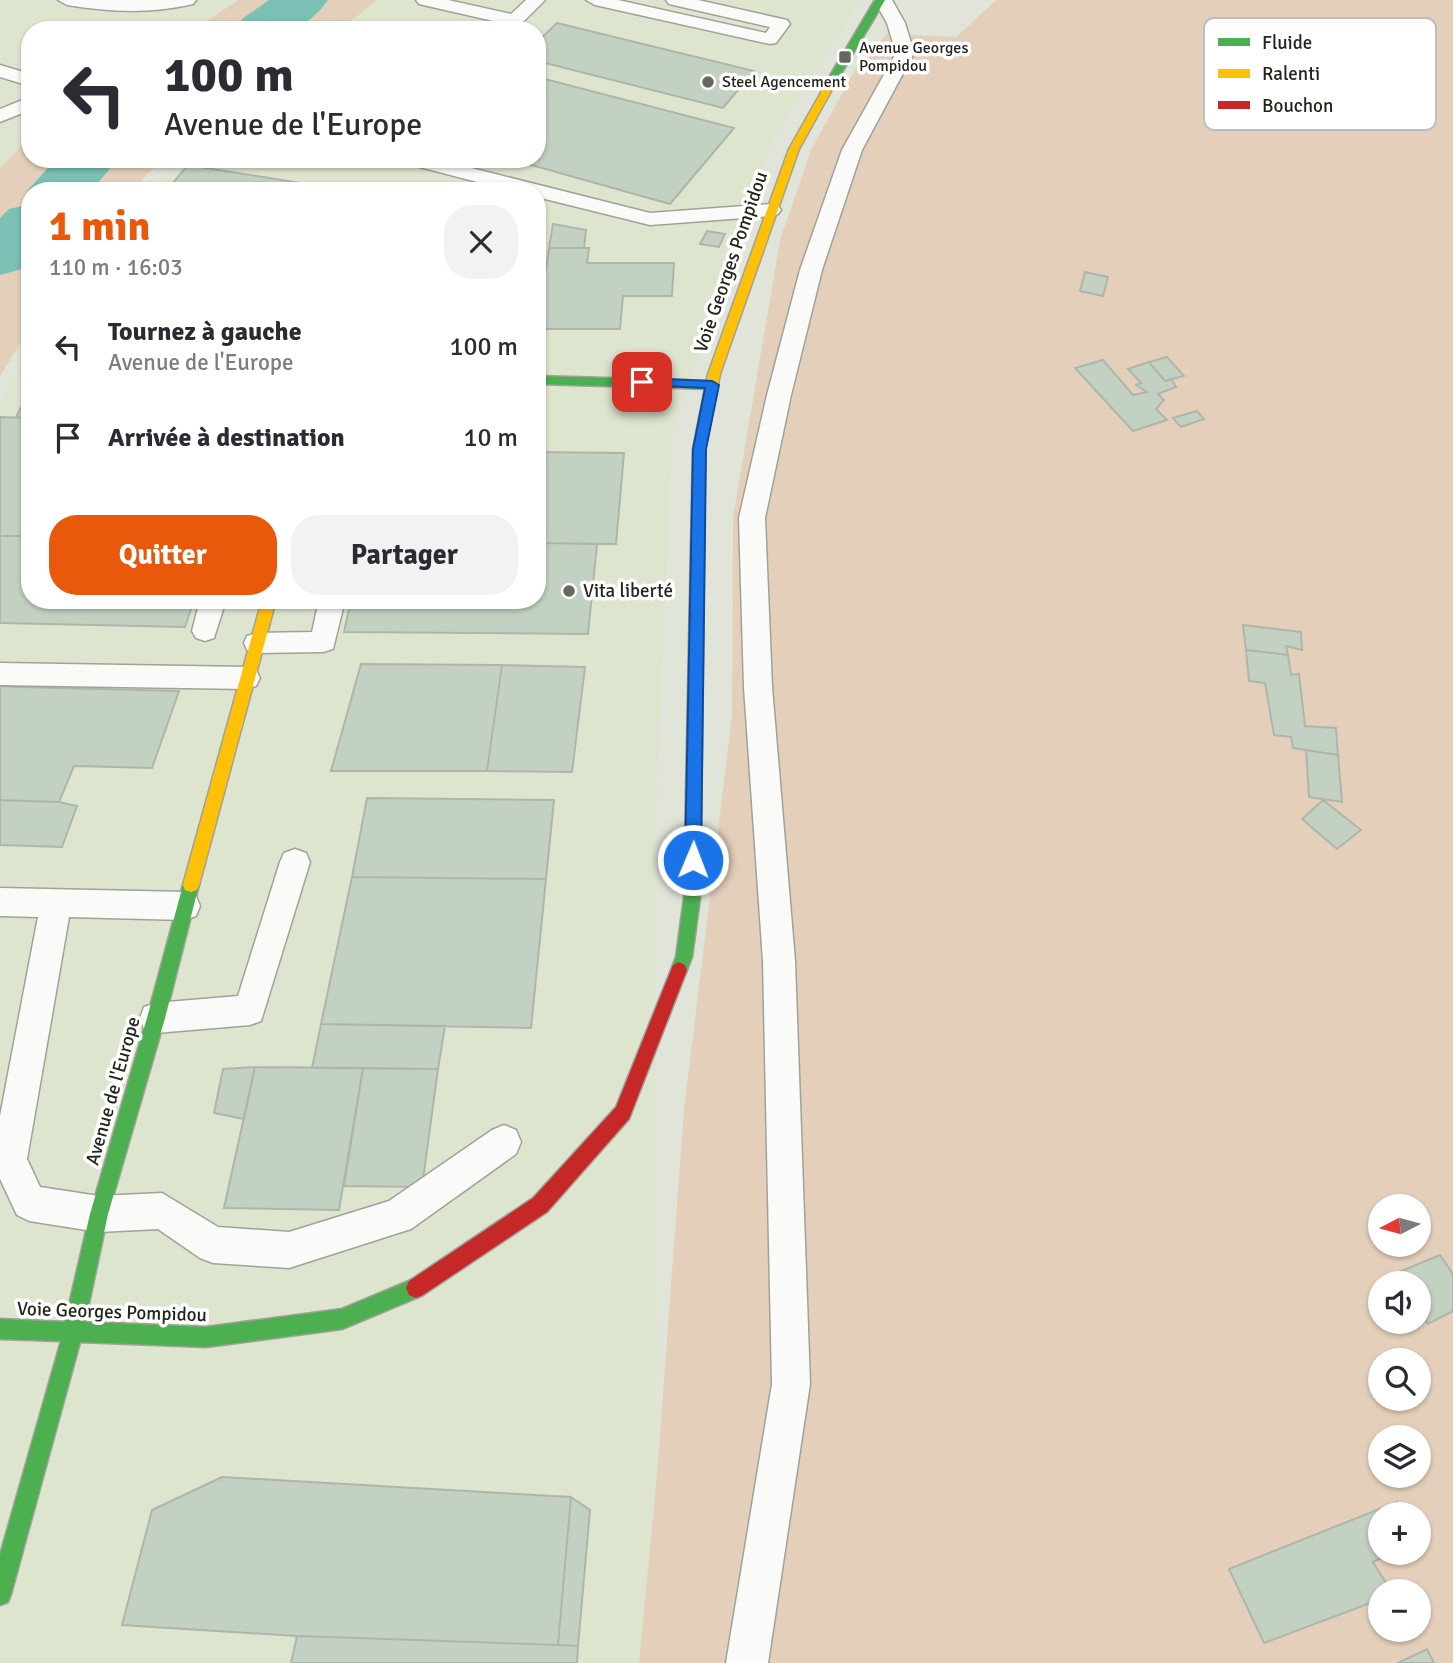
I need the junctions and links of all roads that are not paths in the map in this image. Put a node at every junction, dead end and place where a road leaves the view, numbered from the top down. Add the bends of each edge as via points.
1 (67, 0) edge
2 (187, 0) edge
3 (425, 0) edge
4 (536, 0) edge
5 (595, 0) edge
6 (675, 0) edge
7 (881, 0) edge
8 (496, 21) edge
9 (513, 21) edge
10 (0, 71) edge
11 (21, 77) edge
12 (21, 107) edge
13 (0, 116) edge
14 (446, 168) edge
15 (502, 182) edge
16 (546, 193) edge
17 (771, 210) junction
18 (546, 380) edge
19 (712, 385) junction
20 (211, 609) edge
21 (266, 609) edge
22 (330, 609) edge
23 (205, 631) dead end
24 (257, 643) junction
25 (0, 674) edge
26 (246, 678) junction
27 (295, 862) dead end
28 (0, 901) edge
29 (56, 903) junction
30 (185, 906) junction
31 (156, 1018) junction
32 (504, 1142) dead end
33 (99, 1214) junction
34 (0, 1329) edge
35 (73, 1332) junction
36 (0, 1594) edge
37 (747, 1663) edge

1 - 2 lane via 120,9 158,8
3 - 8 lane
4 - 9 lane
5 - 6 lane via 770,39 781,24
7 - 17 street, Voie Georges Pompidou via 802,132
7 - 37 lane via 896,23 905,53 852,150 811,270 752,518 758,687 779,961 791,1384
10 - 11 lane
12 - 13 lane
14 - 15 lane
16 - 17 lane via 650,219
17 - 19 street, Voie Georges Pompidou
18 - 19 street
19 - 35 street, Voie Georges Pompidou via 699,449 692,898 684,957 623,1113 540,1205 425,1284 342,1319 206,1337
20 - 23 lane
21 - 24 street, Avenue de l'Europe
22 - 24 lane via 323,642
24 - 26 street, Avenue de l'Europe
25 - 26 lane
26 - 30 street, Avenue de l'Europe
27 - 31 lane via 250,1010
28 - 29 lane
29 - 30 lane
29 - 33 lane via 9,1160 29,1203
30 - 31 street, Avenue de l'Europe
31 - 33 street, Avenue de l'Europe
32 - 33 lane via 398,1216 289,1250 213,1245 162,1210
33 - 35 street, Avenue de l'Europe
34 - 35 street, Voie Georges Pompidou
35 - 36 street, Avenue de l'Europe

